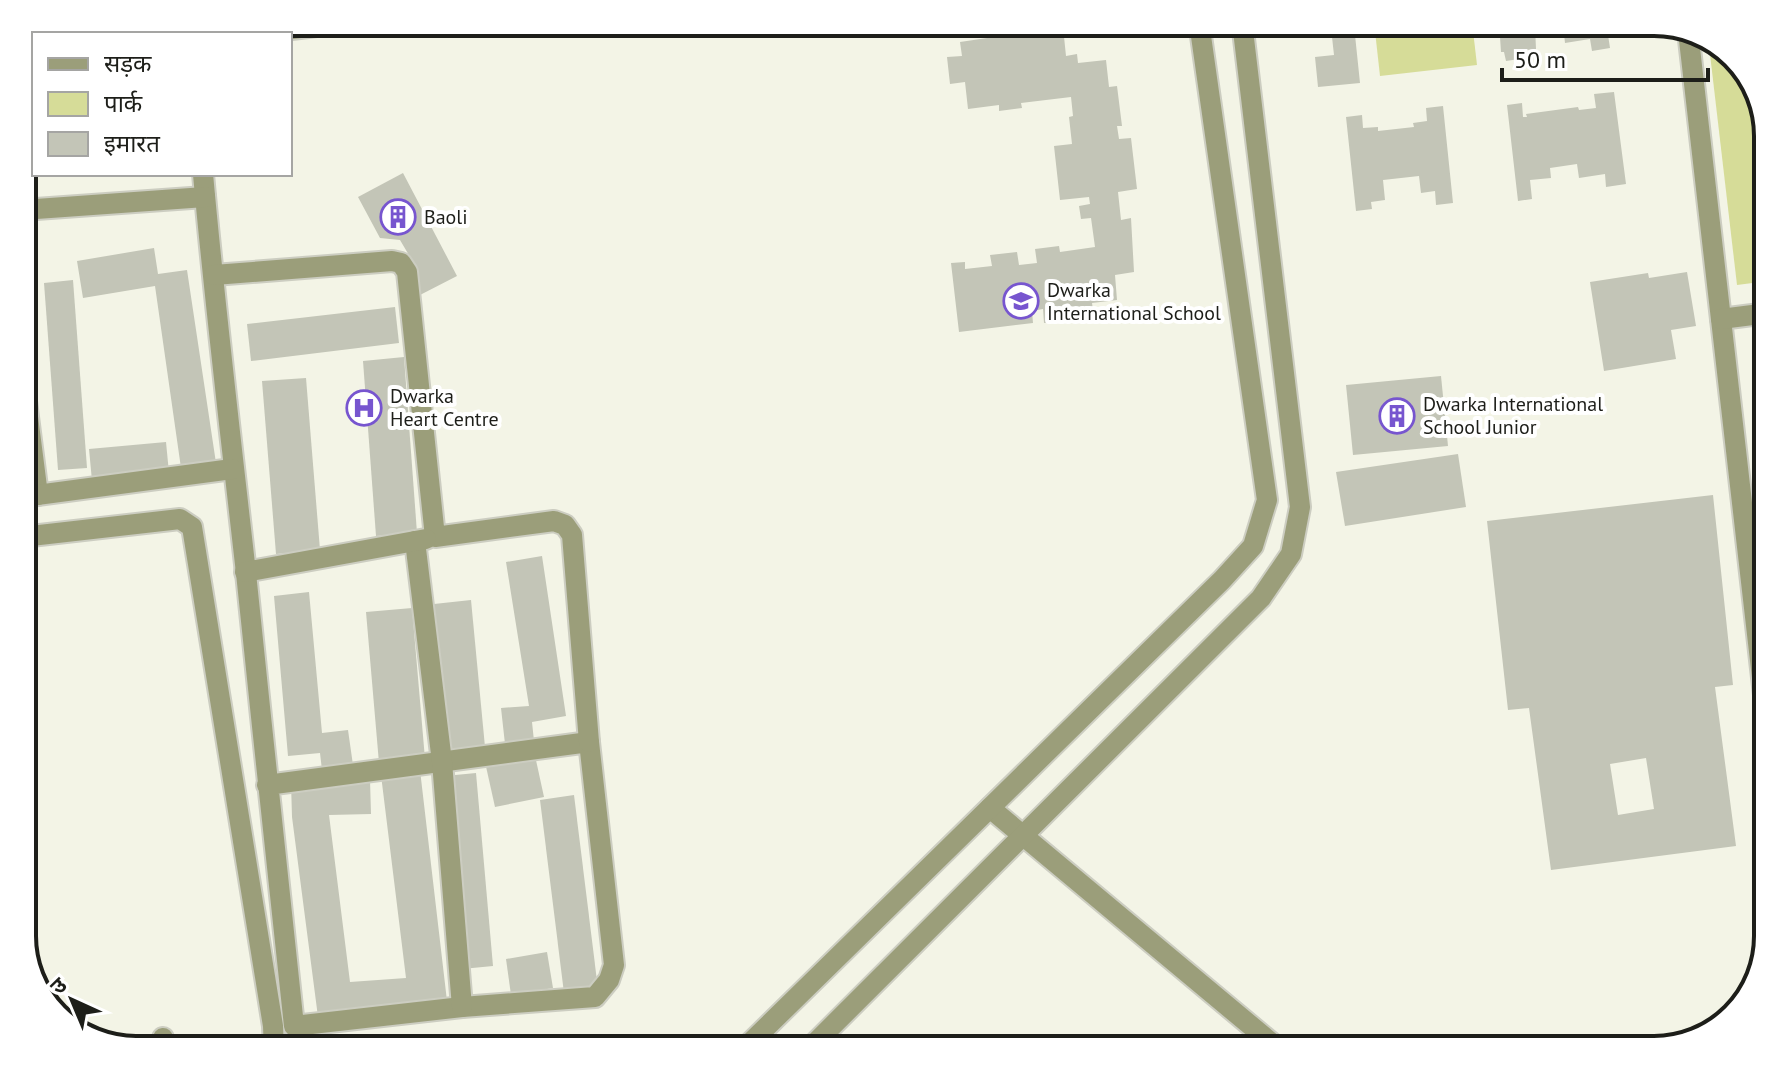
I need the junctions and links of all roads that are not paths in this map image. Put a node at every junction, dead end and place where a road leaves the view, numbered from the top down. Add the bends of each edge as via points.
1 (1201, 36) edge
2 (1244, 36) edge
3 (1689, 43) edge
4 (203, 176) edge
5 (205, 197) junction
6 (36, 209) edge
7 (214, 275) junction
8 (1754, 315) edge
9 (1721, 319) junction
10 (232, 469) junction
11 (36, 495) edge
12 (36, 535) edge
13 (425, 539) junction
14 (1754, 561) edge
15 (245, 572) junction
16 (589, 742) junction
17 (442, 762) junction
18 (267, 785) junction
19 (990, 808) junction
20 (1023, 836) junction
21 (462, 1007) junction
22 (273, 1026) junction
23 (294, 1026) junction
24 (273, 1036) edge
25 (757, 1036) edge
26 (822, 1036) edge
27 (1263, 1036) edge

1 - 19 street via 1267,500 1253,546
2 - 20 street via 1300,507 1291,554 1261,598
3 - 9 street
4 - 5 street
5 - 6 street
5 - 7 street
7 - 10 street
7 - 13 street via 401,263 407,272
8 - 9 street
9 - 14 street
10 - 11 street
10 - 15 street
12 - 22 street via 180,519 192,527
13 - 15 street
13 - 16 street via 554,521 565,525 572,535
13 - 17 street
15 - 18 street
16 - 17 street
16 - 21 street via 614,965 609,980 595,997
17 - 18 street
17 - 21 street
18 - 23 street
19 - 20 street
19 - 25 street
20 - 26 street
20 - 27 street
21 - 23 street
22 - 23 street
22 - 24 street

